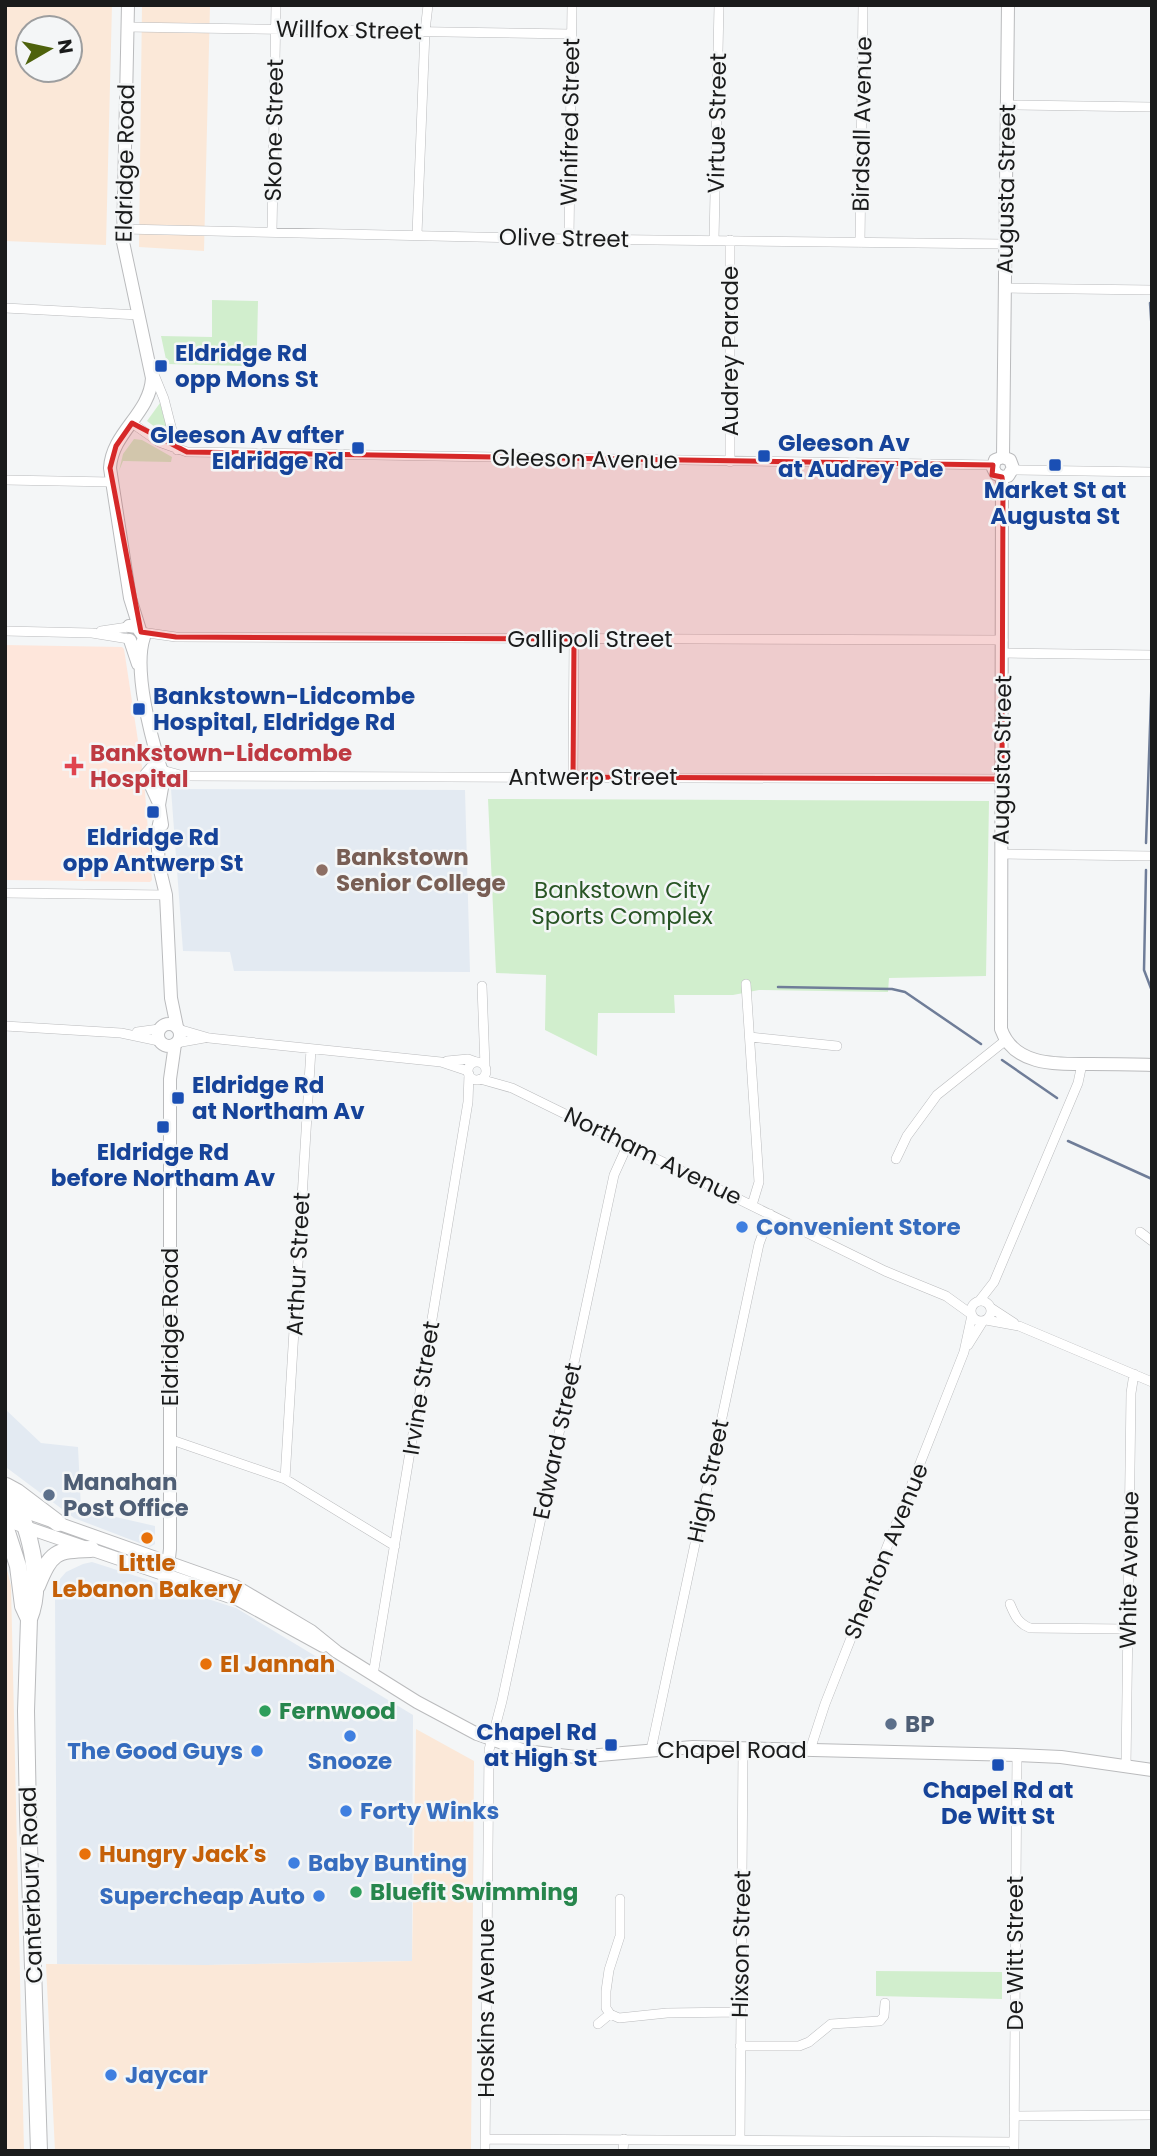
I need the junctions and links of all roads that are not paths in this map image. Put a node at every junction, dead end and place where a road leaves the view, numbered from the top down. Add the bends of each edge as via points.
1 (128, 5) edge
2 (276, 5) edge
3 (428, 5) edge
4 (572, 5) edge
5 (719, 5) edge
6 (863, 5) edge
7 (1008, 5) edge
8 (127, 27) junction
9 (276, 29) junction
10 (425, 31) junction
11 (572, 34) junction
12 (1007, 105) junction
13 (1152, 107) edge
14 (123, 229) junction
15 (272, 232) junction
16 (417, 234) junction
17 (569, 239) junction
18 (714, 240) junction
19 (730, 240) junction
20 (860, 243) junction
21 (1005, 244) junction
22 (1004, 288) junction
23 (1152, 290) edge
24 (5, 308) edge
25 (139, 315) junction
26 (151, 366) junction
27 (132, 422) junction
28 (177, 450) junction
29 (998, 461) junction
30 (730, 462) junction
31 (1152, 472) edge
32 (1007, 474) junction
33 (5, 480) edge
34 (111, 482) junction
35 (5, 631) edge
36 (135, 635) junction
37 (574, 639) junction
38 (1003, 647) junction
39 (1152, 655) edge
40 (158, 776) junction
41 (573, 776) junction
42 (1002, 779) junction
43 (1001, 854) junction
44 (1152, 856) edge
45 (5, 893) edge
46 (166, 895) junction
47 (746, 984) dead end
48 (482, 986) dead end
49 (171, 998) junction
50 (5, 1026) edge
51 (177, 1028) junction
52 (750, 1037) junction
53 (166, 1038) junction
54 (209, 1038) junction
55 (1006, 1041) junction
56 (837, 1046) dead end
57 (311, 1048) junction
58 (441, 1062) junction
59 (1082, 1064) junction
60 (481, 1065) junction
61 (1152, 1065) edge
62 (469, 1072) junction
63 (480, 1079) junction
64 (512, 1088) junction
65 (468, 1102) junction
66 (628, 1144) junction
67 (896, 1159) dead end
68 (752, 1205) junction
69 (770, 1214) junction
70 (1140, 1232) dead end
71 (1152, 1241) edge
72 (994, 1282) junction
73 (946, 1296) junction
74 (979, 1300) junction
75 (991, 1307) junction
76 (971, 1315) junction
77 (985, 1320) junction
78 (1018, 1326) junction
79 (964, 1352) junction
80 (1134, 1374) junction
81 (1152, 1382) edge
82 (169, 1439) junction
83 (285, 1479) junction
84 (5, 1487) edge
85 (14, 1517) edge
86 (58, 1523) junction
87 (5, 1526) edge
88 (395, 1546) junction
89 (92, 1549) junction
90 (168, 1569) junction
91 (34, 1591) junction
92 (1010, 1605) dead end
93 (29, 1619) junction
94 (1128, 1629) junction
95 (373, 1675) junction
96 (491, 1741) junction
97 (743, 1748) junction
98 (651, 1750) junction
99 (810, 1750) junction
100 (1017, 1755) junction
101 (1126, 1767) junction
102 (1152, 1770) edge
103 (620, 1899) dead end
104 (885, 2003) dead end
105 (740, 2012) junction
106 (610, 2014) junction
107 (598, 2024) dead end
108 (740, 2046) junction
109 (1152, 2115) edge
110 (1014, 2116) junction
111 (485, 2138) junction
112 (624, 2139) junction
113 (740, 2140) junction
114 (1014, 2146) edge
115 (39, 2151) edge
116 (485, 2151) edge
117 (623, 2151) edge

1 - 8 street, Eldridge Road
2 - 9 street, Skone Street
3 - 10 street
4 - 11 street, Winifred Street
5 - 18 street, Virtue Street
6 - 20 street, Birdsall Avenue
7 - 12 street, Augusta Street
8 - 9 street, Willfox Street
8 - 14 street, Eldridge Road
9 - 10 street, Willfox Street
9 - 15 street, Skone Street
10 - 11 street, Willfox Street
10 - 16 street
11 - 17 street, Winifred Street
12 - 13 street
12 - 21 street, Augusta Street
14 - 15 street, Olive Street
14 - 25 street, Eldridge Road
15 - 16 street, Olive Street
16 - 17 street, Olive Street
17 - 18 street, Olive Street
18 - 19 street, Olive Street
19 - 20 street, Olive Street
19 - 30 street, Audrey Parade
20 - 21 street, Olive Street
21 - 22 street, Augusta Street
22 - 23 street
22 - 29 street, Augusta Street
24 - 25 street
25 - 26 street, Eldridge Road
26 - 27 street, Eldridge Road via 150,394
26 - 28 street
27 - 28 street, Gleeson Avenue
27 - 34 street, Eldridge Road via 113,451
28 - 30 street, Gleeson Avenue
29 - 30 street, Gleeson Avenue
29 - 32 street via 1011,462
31 - 32 street
32 - 38 street, Augusta Street
33 - 34 street
34 - 36 street, Eldridge Road
35 - 36 street, Gallipoli Street
36 - 37 street, Gallipoli Street
36 - 40 street, Eldridge Road
37 - 38 street, Gallipoli Street
37 - 41 street
38 - 39 street, Gallipoli Street
38 - 42 street, Augusta Street
40 - 41 street, Antwerp Street
40 - 46 street, Eldridge Road via 159,866
41 - 42 street, Antwerp Street
42 - 43 street, Augusta Street
43 - 44 street
43 - 55 street, Augusta Street via 999,1019
45 - 46 street
46 - 49 street, Eldridge Road
47 - 52 street
48 - 60 street
49 - 51 street, Eldridge Road
49 - 53 street, Eldridge Road
50 - 53 street
51 - 53 street via 170,1024
51 - 54 street
52 - 56 street
52 - 68 street via 760,1182
53 - 54 street
53 - 82 street, Eldridge Road via 170,1079
54 - 57 street
55 - 59 street via 1038,1061
55 - 67 street via 937,1095 906,1136
57 - 58 street
57 - 83 street, Arthur Street
58 - 60 street via 468,1059
58 - 62 street
59 - 61 street
59 - 72 street
60 - 62 street via 470,1065
60 - 63 street via 484,1076
60 - 64 street, Northam Avenue
62 - 63 street via 472,1079
62 - 65 street, Irvine Street
63 - 64 street, Northam Avenue
63 - 65 street, Irvine Street
64 - 66 street, Northam Avenue
65 - 88 street, Irvine Street
66 - 68 street, Northam Avenue
66 - 96 street, Edward Street via 614,1175
68 - 69 street, Northam Avenue
69 - 73 street, Northam Avenue
69 - 98 street, High Street via 759,1244
70 - 71 street
72 - 74 street
72 - 75 street
73 - 74 street, Northam Avenue
73 - 76 street, Northam Avenue
74 - 75 street
74 - 76 street
75 - 77 street
75 - 78 street
76 - 77 street
76 - 79 street, Shenton Avenue
77 - 78 street
77 - 79 street, Shenton Avenue
78 - 80 street
79 - 99 street, Shenton Avenue
80 - 81 street
80 - 94 street, White Avenue via 1130,1393
82 - 83 street
82 - 90 street, Eldridge Road
83 - 88 street
84 - 85 highway, Canterbury Road via 12,1497
84 - 86 highway
85 - 86 street, Chapel Road via 29,1513
85 - 89 street, Chapel Road
85 - 91 highway, Canterbury Road via 33,1556
86 - 90 street, Chapel Road
87 - 93 highway, Canterbury Road
88 - 95 street, Irvine Street
89 - 90 street, Chapel Road
89 - 91 highway via 56,1553
90 - 95 street, Chapel Road via 218,1579 250,1594
91 - 93 highway, Canterbury Road
92 - 94 street via 1015,1617 1030,1628
93 - 115 highway, Canterbury Road via 27,1778
94 - 101 street, White Avenue
95 - 96 street, Chapel Road
96 - 98 street, Chapel Road via 560,1756
96 - 111 street, Hoskins Avenue
97 - 98 street, Chapel Road
97 - 99 street, Chapel Road
97 - 105 street, Hixson Street
99 - 100 street, Chapel Road
100 - 101 street, Chapel Road
100 - 110 street, De Witt Street
101 - 102 street, Chapel Road
103 - 106 street via 620,1936 606,1991
104 - 108 street via 880,2021 831,2024 804,2045
105 - 106 street via 619,2018
105 - 108 street, Hixson Street
106 - 107 street
108 - 113 street, Hixson Street
109 - 110 street
110 - 114 street, De Witt Street
111 - 112 street
111 - 116 street, Hoskins Avenue
112 - 113 street
112 - 117 street
113 - 114 street

